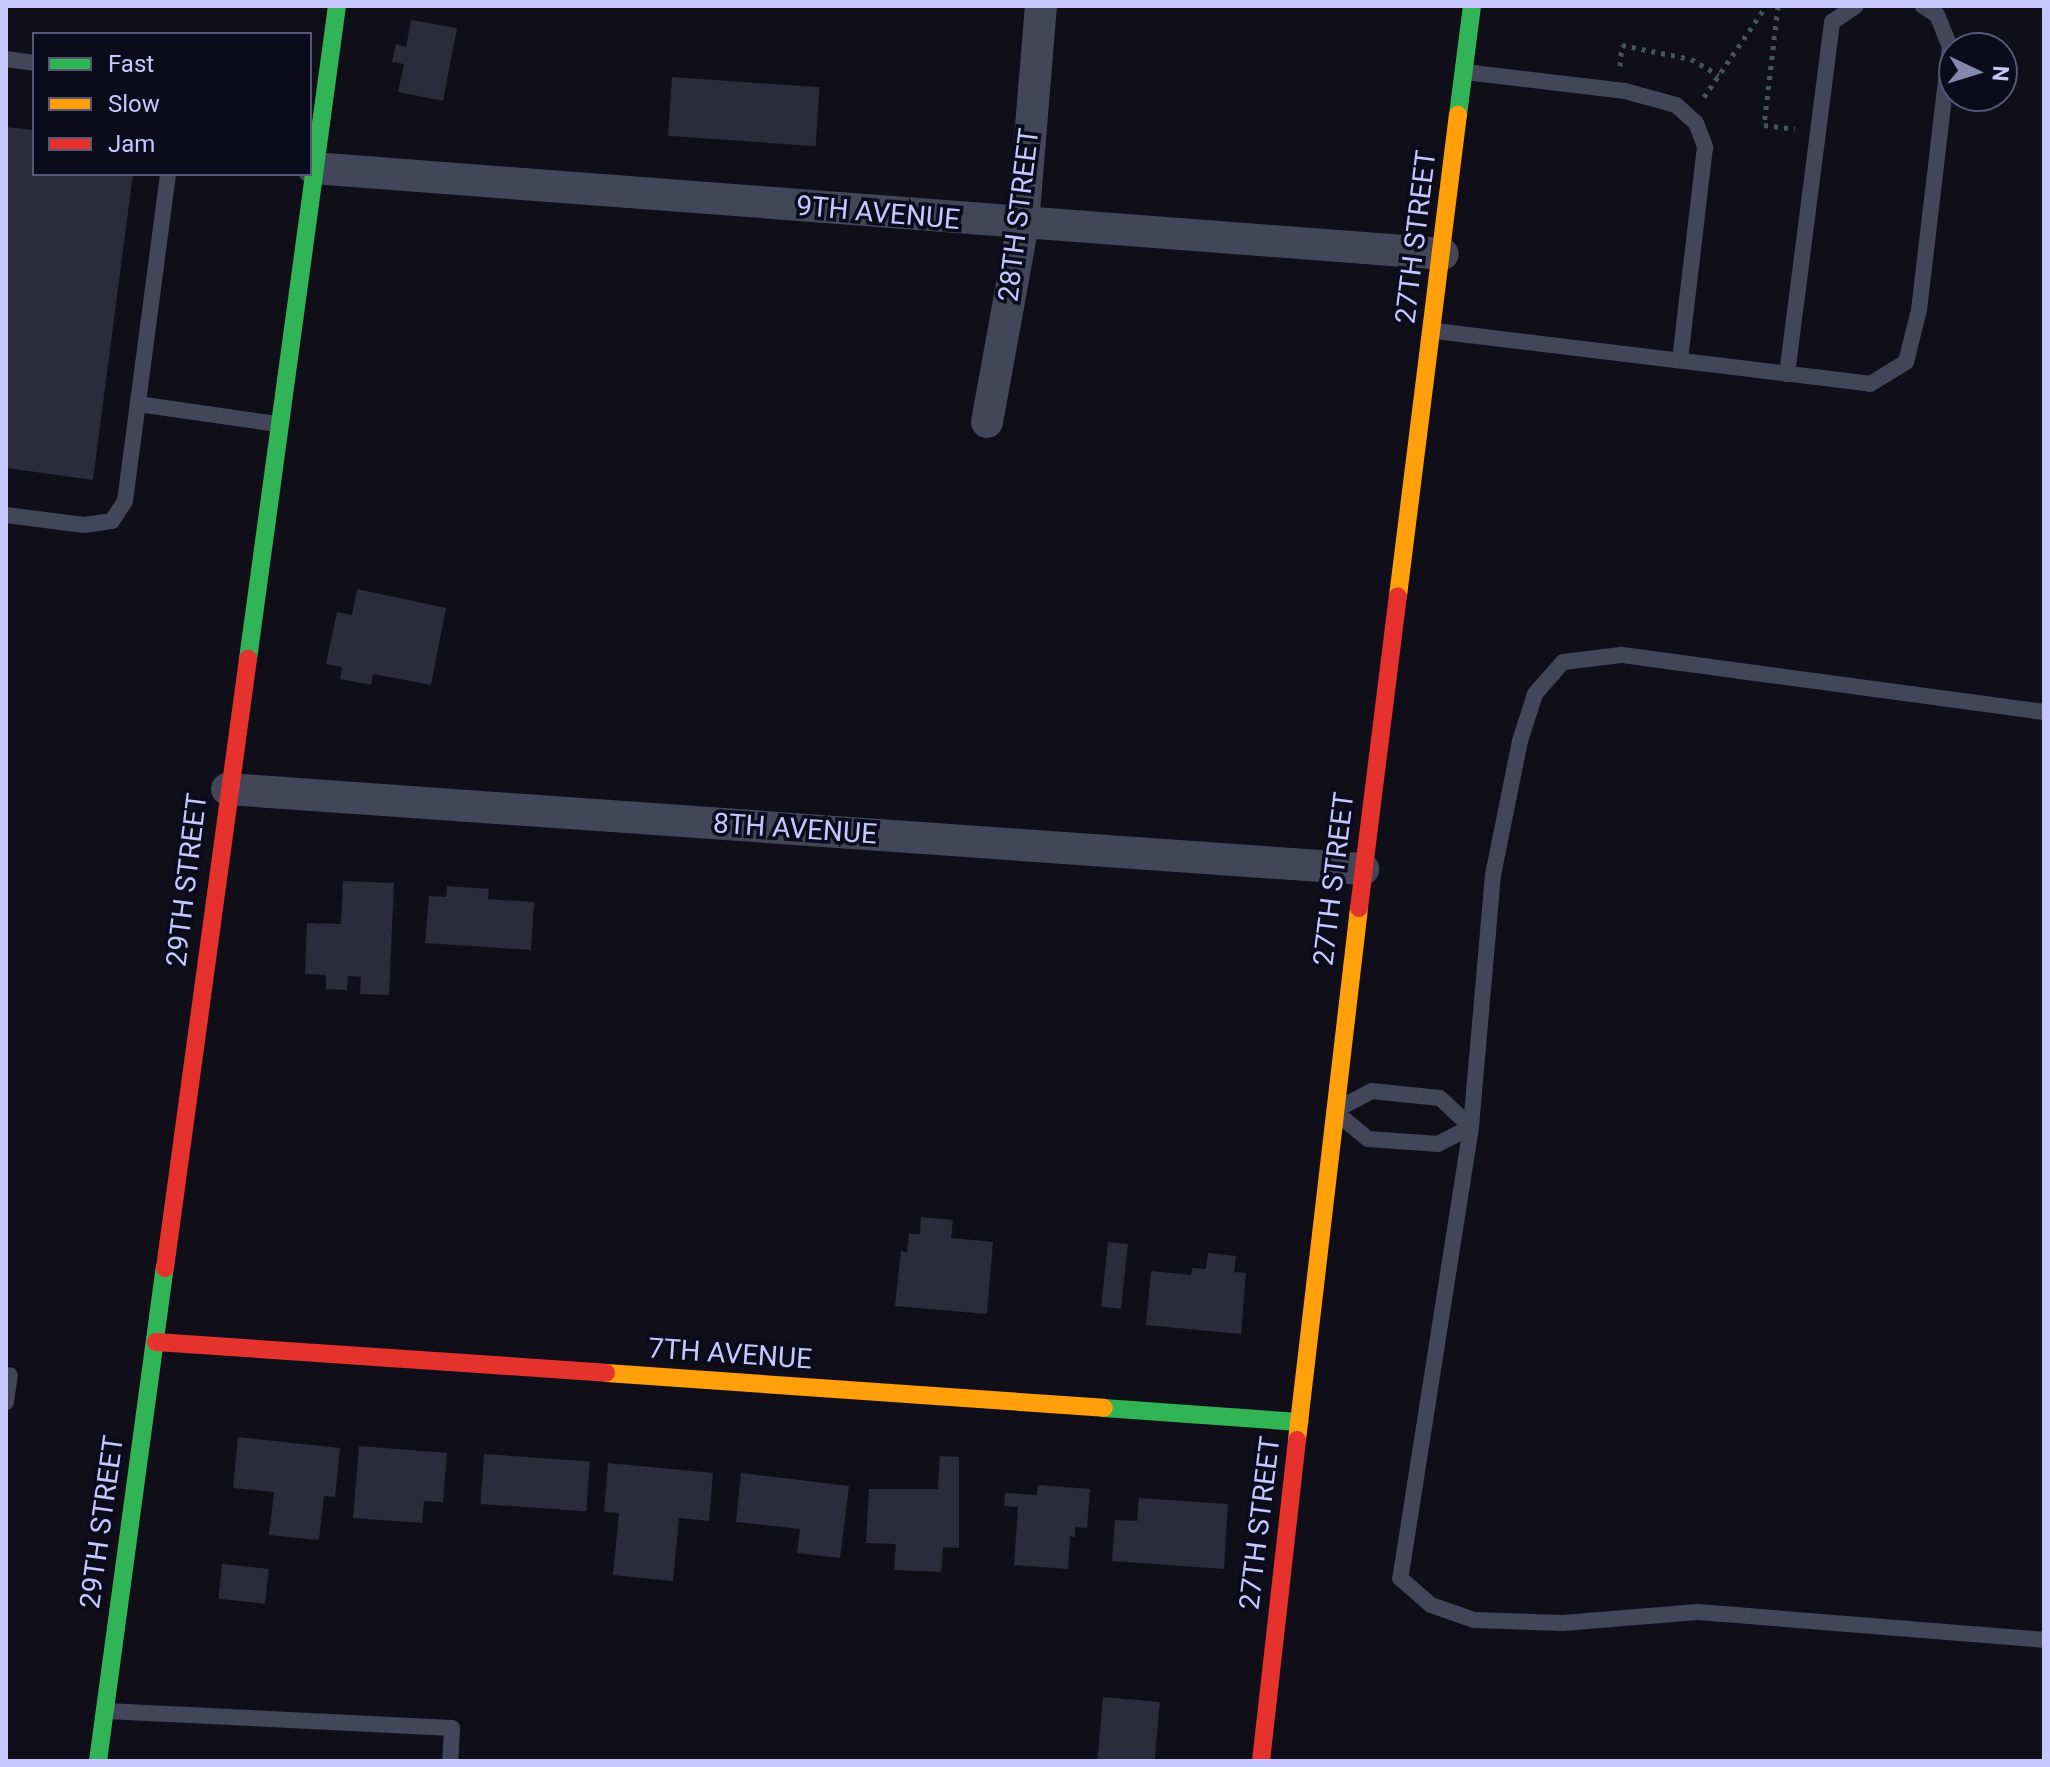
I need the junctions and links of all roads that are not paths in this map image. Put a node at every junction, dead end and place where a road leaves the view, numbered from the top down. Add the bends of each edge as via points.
1 (337, 6) edge
2 (1041, 6) edge
3 (1472, 6) edge
4 (1856, 6) edge
5 (1923, 6) edge
6 (6, 59) edge
7 (32, 63) edge
8 (1465, 72) junction
9 (316, 100) edge
10 (313, 168) junction
11 (312, 175) edge
12 (168, 176) edge
13 (312, 176) edge
14 (1023, 224) junction
15 (1443, 254) junction
16 (1433, 331) junction
17 (1680, 361) junction
18 (1787, 374) junction
19 (138, 404) junction
20 (987, 422) dead end
21 (278, 424) junction
22 (6, 515) edge
23 (2044, 712) edge
24 (227, 789) junction
25 (1363, 869) junction
26 (1334, 1111) junction
27 (1471, 1127) junction
28 (156, 1342) junction
29 (10, 1375) dead end
30 (6, 1402) edge
31 (1300, 1422) junction
32 (2044, 1640) edge
33 (104, 1711) junction
34 (98, 1761) edge
35 (450, 1761) edge
36 (1261, 1761) edge

1 - 9 street, 29TH STREET
2 - 14 street, 28TH STREET
3 - 8 street, 27TH STREET
4 - 18 lane via 1832,22
5 - 18 lane via 1937,15 1950,47 1919,310 1906,362 1870,384
6 - 7 lane
8 - 15 street, 27TH STREET
8 - 17 lane via 1617,89 1676,105 1690,117 1705,147
9 - 10 street, 29TH STREET
10 - 11 street, 29TH STREET
10 - 14 street, 9TH AVENUE
12 - 19 lane
13 - 21 street, 29TH STREET
14 - 15 street, 9TH AVENUE
14 - 20 street, 28TH STREET
15 - 16 street, 27TH STREET
16 - 17 lane
16 - 25 street, 27TH STREET
17 - 18 lane
19 - 21 lane
19 - 22 lane via 125,501 112,521 84,525
21 - 24 street, 29TH STREET
23 - 27 lane via 1621,655 1563,662 1535,694 1493,875
24 - 25 street, 8TH AVENUE
24 - 28 street, 29TH STREET
25 - 26 street, 27TH STREET
26 - 27 lane via 1368,1139 1438,1144
26 - 27 lane via 1372,1091 1440,1098
26 - 31 street, 27TH STREET
27 - 32 lane via 1400,1578 1431,1605 1474,1620 1563,1623 1698,1612
28 - 31 street, 7TH AVENUE
28 - 33 street, 29TH STREET
29 - 30 lane
31 - 36 street, 27TH STREET
33 - 34 street, 29TH STREET
33 - 35 lane via 452,1728

